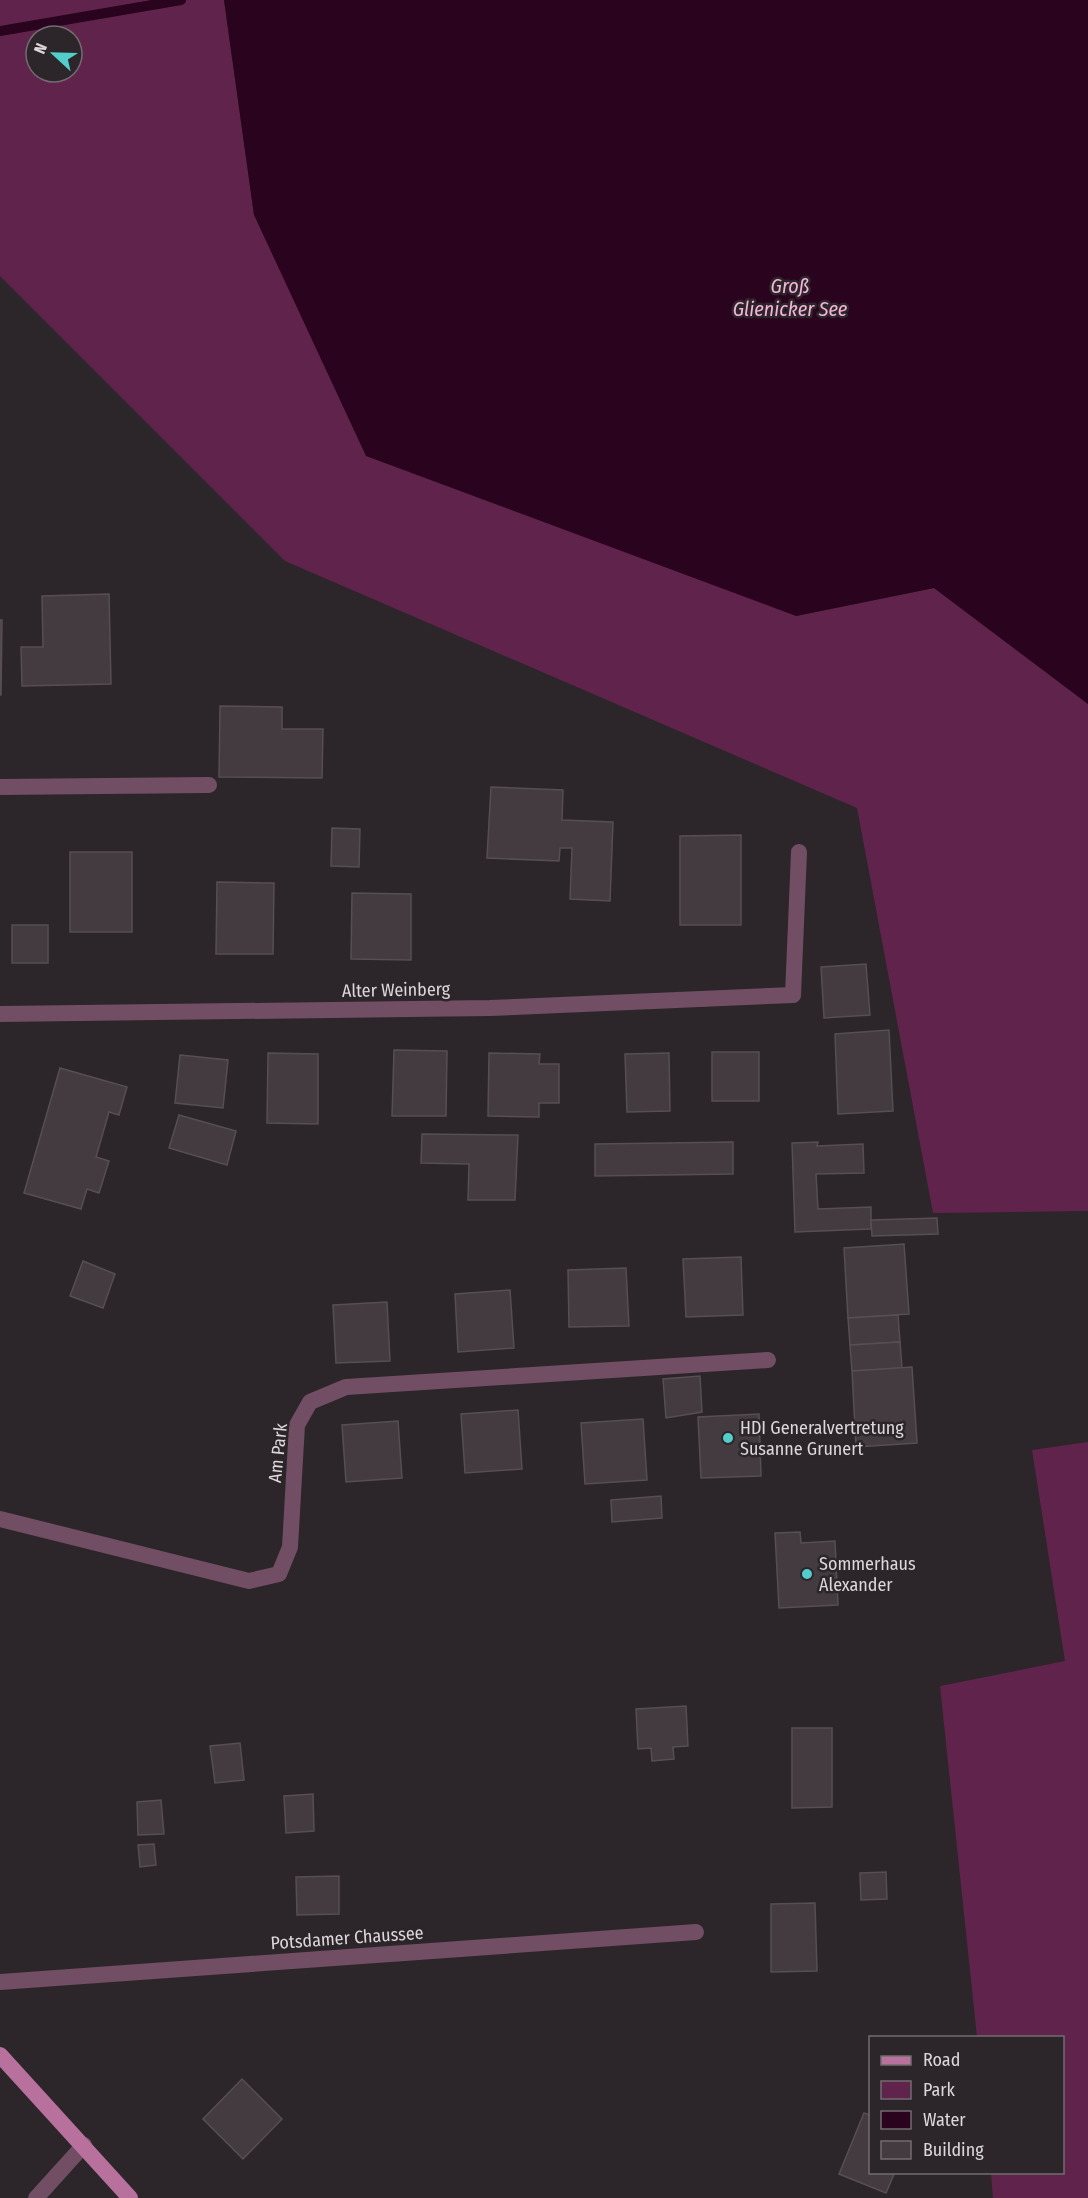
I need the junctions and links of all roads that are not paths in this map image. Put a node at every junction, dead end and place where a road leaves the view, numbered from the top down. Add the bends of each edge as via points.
1 (209, 785) dead end
2 (0, 787) edge
3 (799, 852) dead end
4 (0, 1014) edge
5 (768, 1360) dead end
6 (0, 1519) edge
7 (696, 1932) dead end
8 (0, 1982) edge
9 (0, 2055) edge
10 (84, 2145) junction
11 (36, 2198) edge
12 (130, 2198) edge

1 - 2 street
3 - 4 street, Alter Weinberg via 793,995 490,1008
5 - 6 street, Am Park via 346,1387 310,1402 297,1425 290,1547 279,1574 249,1581
7 - 8 street, Potsdamer Chaussee
9 - 10 main road
10 - 11 street
10 - 12 main road

